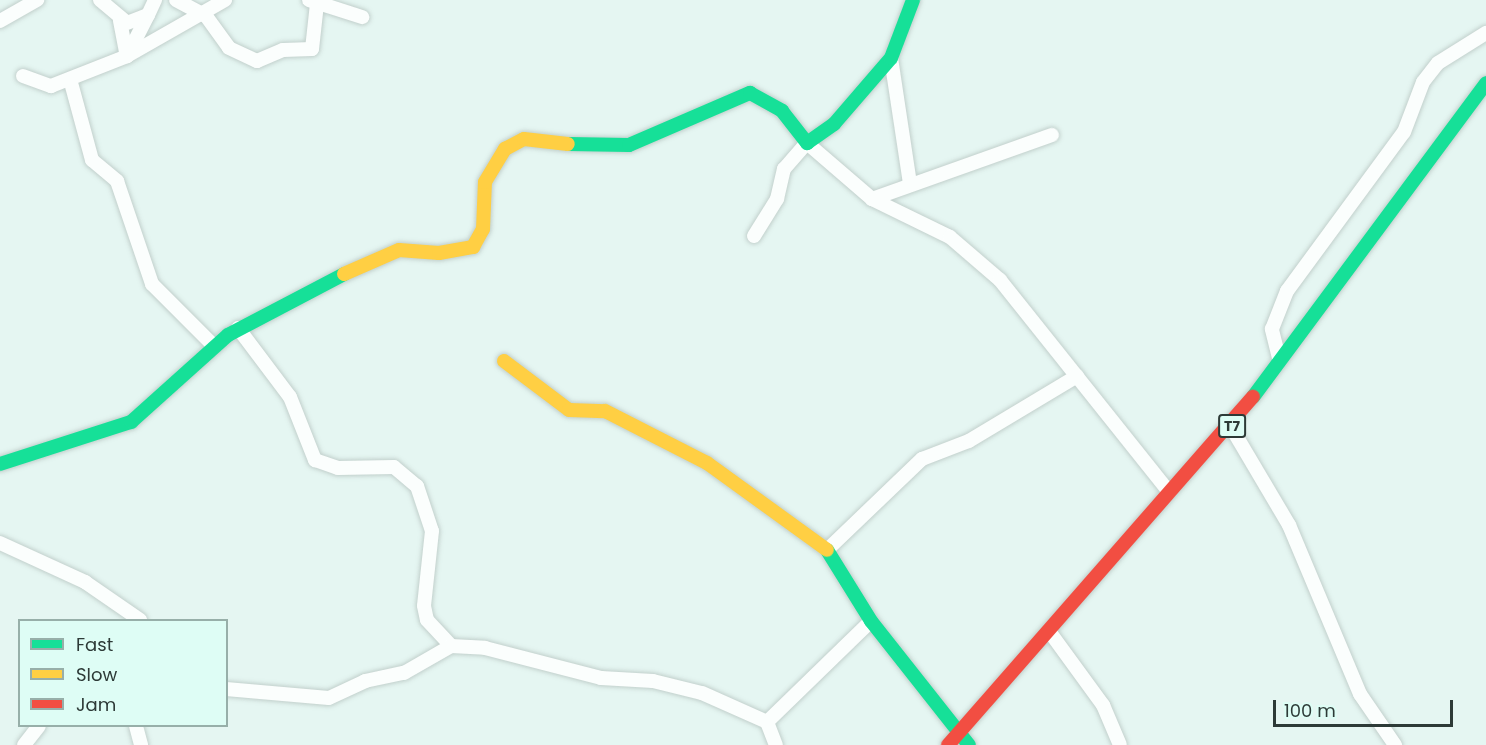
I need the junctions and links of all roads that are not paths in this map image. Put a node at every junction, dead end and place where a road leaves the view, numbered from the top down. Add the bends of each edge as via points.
1 (37, 0) edge
2 (155, 0) edge
3 (176, 0) edge
4 (225, 0) edge
5 (913, 0) edge
6 (101, 1) edge
7 (313, 2) edge
8 (148, 15) junction
9 (206, 16) junction
10 (362, 17) dead end
11 (0, 21) edge
12 (120, 21) junction
13 (1486, 33) edge
14 (127, 56) junction
15 (891, 58) junction
16 (23, 76) dead end
17 (70, 79) junction
18 (1486, 83) edge
19 (1052, 135) dead end
20 (807, 143) junction
21 (910, 184) junction
22 (872, 199) junction
23 (754, 236) dead end
24 (238, 328) junction
25 (214, 346) junction
26 (1280, 358) junction
27 (504, 361) dead end
28 (1077, 376) junction
29 (1231, 427) junction
30 (0, 464) edge
31 (1169, 492) junction
32 (0, 543) edge
33 (827, 550) junction
34 (137, 619) edge
35 (871, 621) junction
36 (1049, 631) junction
37 (451, 646) junction
38 (228, 688) edge
39 (767, 722) junction
40 (38, 727) edge
41 (136, 727) edge
42 (958, 734) junction
43 (24, 745) edge
44 (141, 745) edge
45 (776, 745) edge
46 (948, 745) edge
47 (969, 745) edge
48 (1120, 745) edge
49 (1395, 745) edge

1 - 11 street
2 - 8 street
3 - 9 street
4 - 9 street
5 - 15 main road
6 - 12 street
7 - 9 street via 312,49 283,50 257,61 229,48
7 - 10 street
8 - 12 street via 131,23
8 - 14 street
9 - 14 street
12 - 14 street
13 - 26 street via 1438,63 1423,82 1404,132 1298,274 1272,329
14 - 17 street
15 - 20 main road via 834,124
15 - 21 street
16 - 17 street via 51,86
17 - 25 street via 92,160 117,181 152,284
18 - 26 main road, T7
19 - 21 street
20 - 22 street
20 - 23 street via 784,169 777,199
20 - 24 main road via 782,111 750,93 629,145 596,148 524,139 505,149 484,182 483,229 473,247 439,253 387,253
21 - 22 street
22 - 28 street via 950,237 1000,280
24 - 25 main road
24 - 37 street via 290,397 315,460 338,468 394,467 417,486 432,531 424,606 427,620
25 - 30 main road via 130,422
26 - 29 main road, T7
27 - 33 main road via 569,410 605,411 707,463 781,510
28 - 31 street
28 - 33 street via 969,441 922,459
29 - 31 main road, T7
29 - 49 street via 1289,525 1360,694
31 - 36 main road, T7
32 - 34 street via 85,582
33 - 35 main road
35 - 39 street
35 - 42 main road
36 - 42 main road, T7
36 - 48 street via 1103,705
37 - 38 street via 404,673 365,681 329,698
37 - 39 street via 514,653 601,678 676,686 735,704
39 - 45 street
40 - 43 street
41 - 44 street
42 - 46 main road, T7
42 - 47 main road

